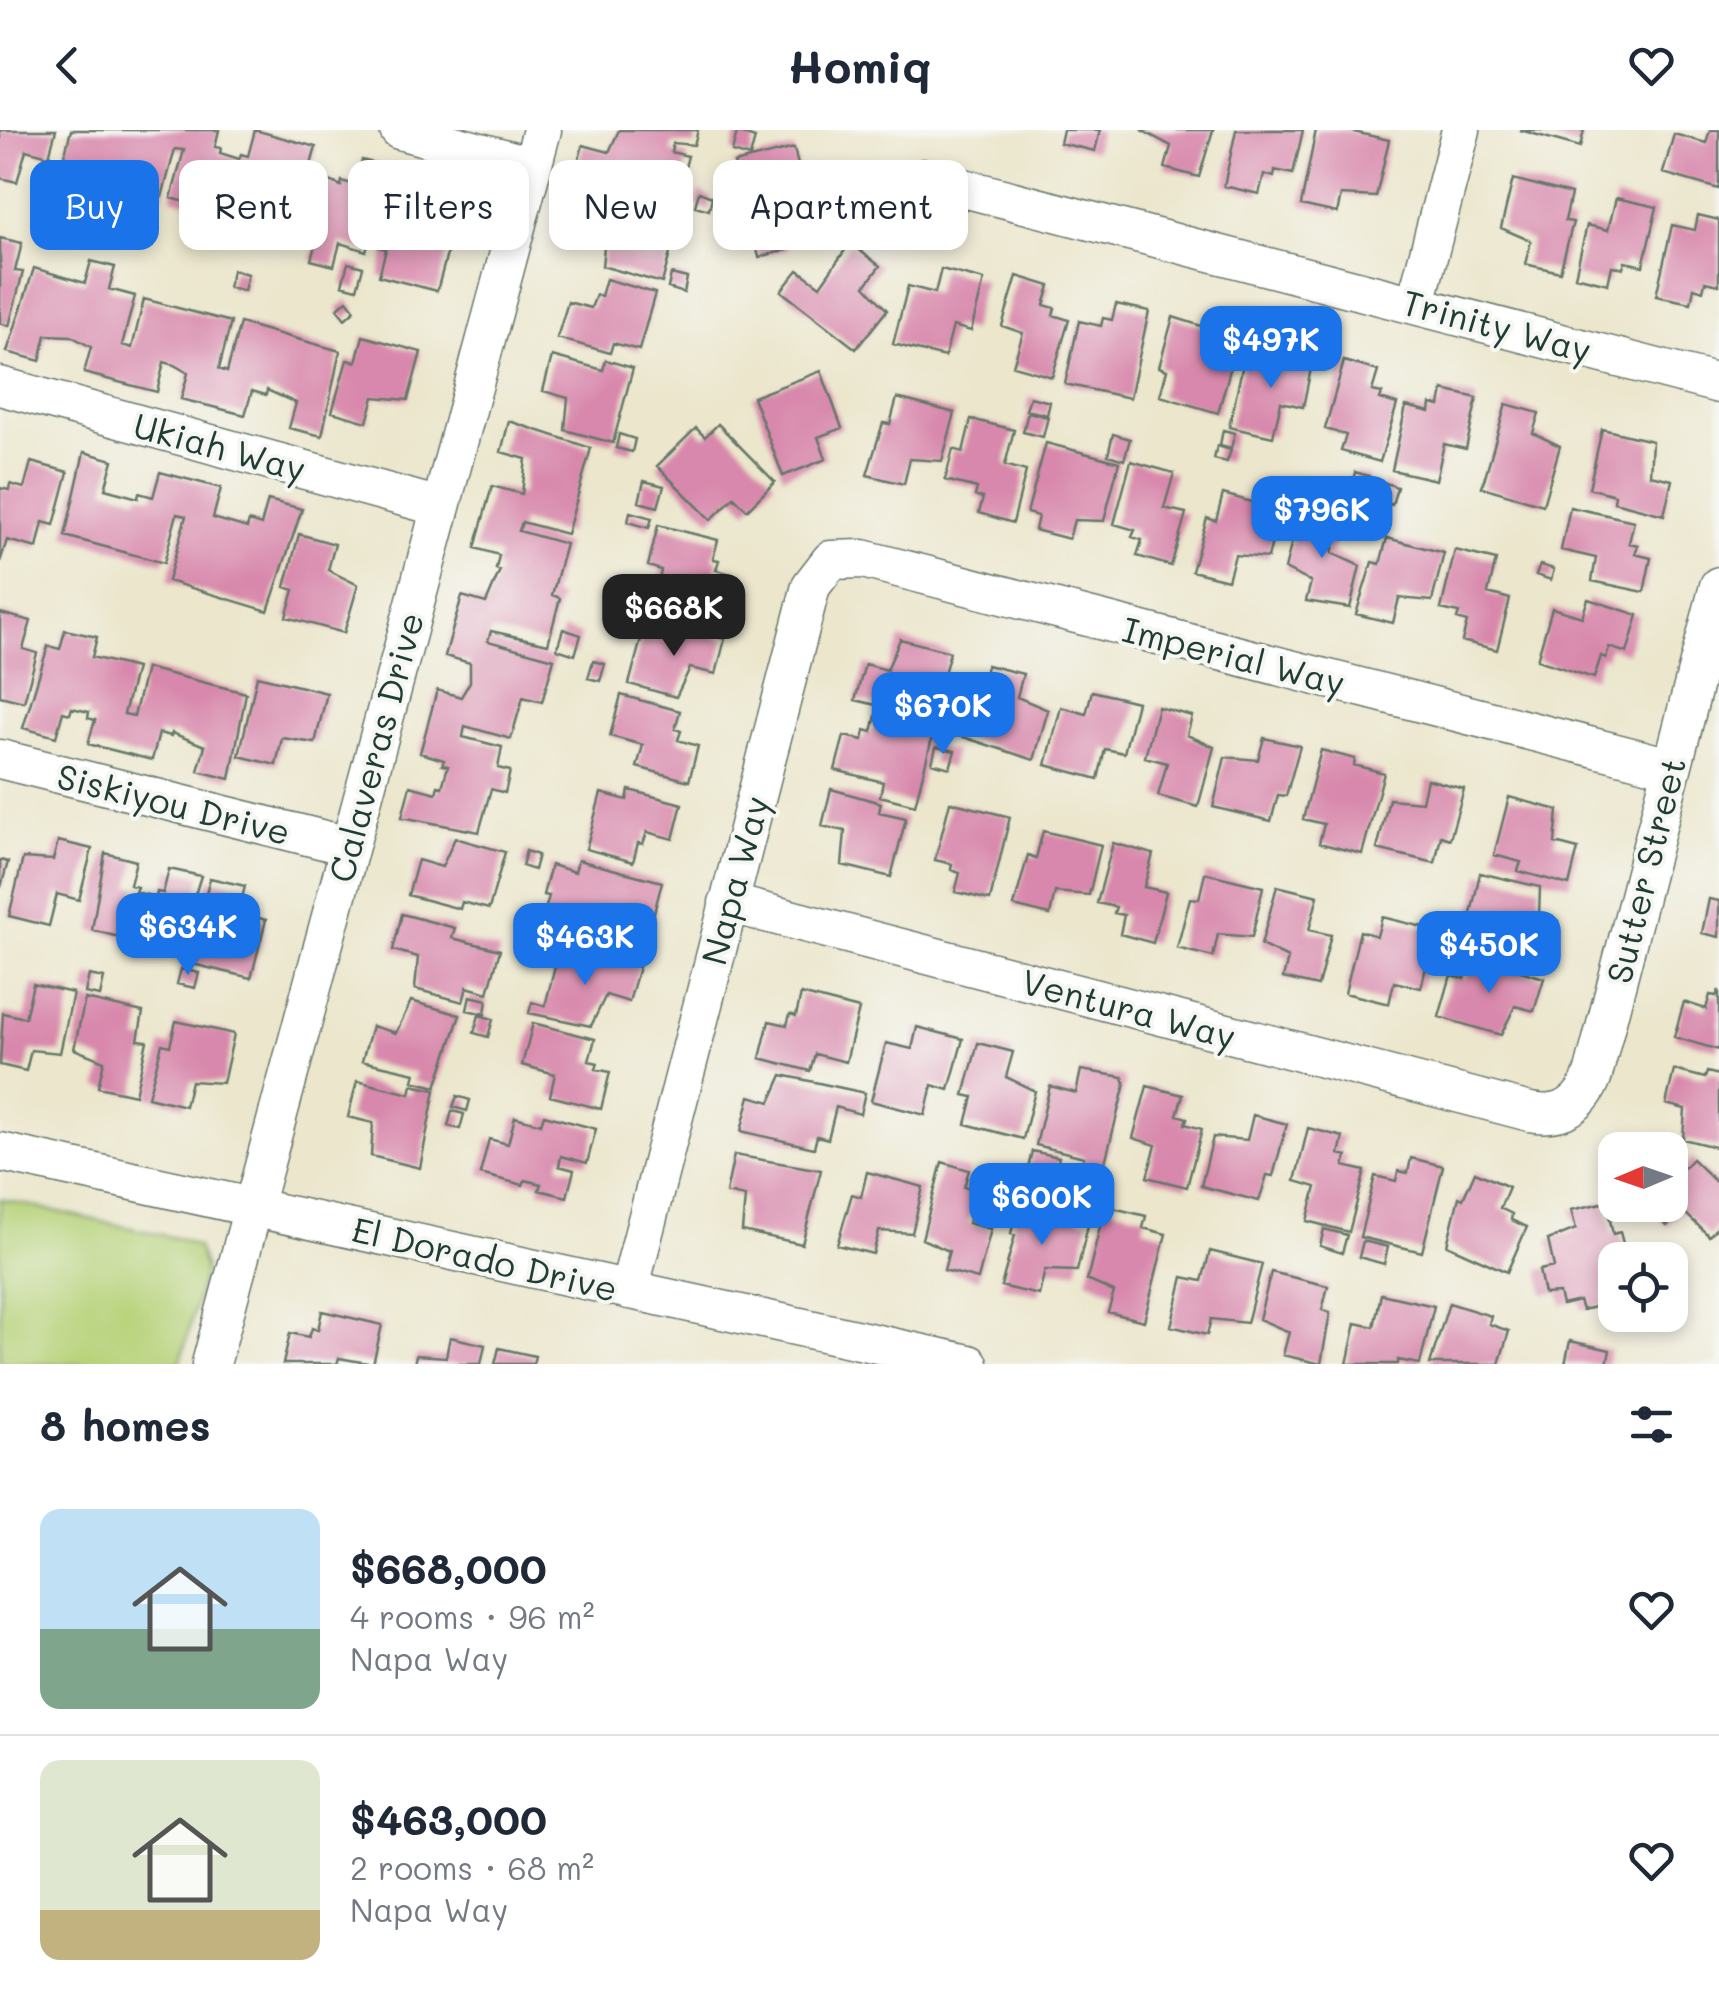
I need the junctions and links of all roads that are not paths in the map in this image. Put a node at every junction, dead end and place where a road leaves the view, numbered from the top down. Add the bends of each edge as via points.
1 (399, 130) edge
2 (1461, 130) edge
3 (537, 148) edge
4 (968, 189) edge
5 (1416, 303) junction
6 (1719, 384) edge
7 (0, 386) edge
8 (440, 507) junction
9 (810, 586) joint
10 (1719, 586) edge
11 (0, 759) edge
12 (1670, 767) junction
13 (348, 846) junction
14 (728, 903) junction
15 (1530, 1112) joint
16 (0, 1152) edge
17 (254, 1206) junction
18 (629, 1290) junction
19 (211, 1364) edge
20 (969, 1364) edge

1 - 3 street
2 - 5 street
3 - 8 street, Calaveras Drive
4 - 5 street, Trinity Way
5 - 6 street, Trinity Way
7 - 8 street, Ukiah Way
8 - 13 street, Calaveras Drive
9 - 12 street, Imperial Way via 831,560 863,559
9 - 14 street, Napa Way
10 - 12 street, Sutter Street
11 - 13 street, Siskiyou Drive
12 - 15 street, Sutter Street via 1586,1093 1560,1113
13 - 17 street, Calaveras Drive
14 - 15 street, Ventura Way
14 - 18 street, Napa Way
16 - 17 street, El Dorado Drive
17 - 18 street, El Dorado Drive
17 - 19 street, Calaveras Drive
18 - 20 street, El Dorado Drive

